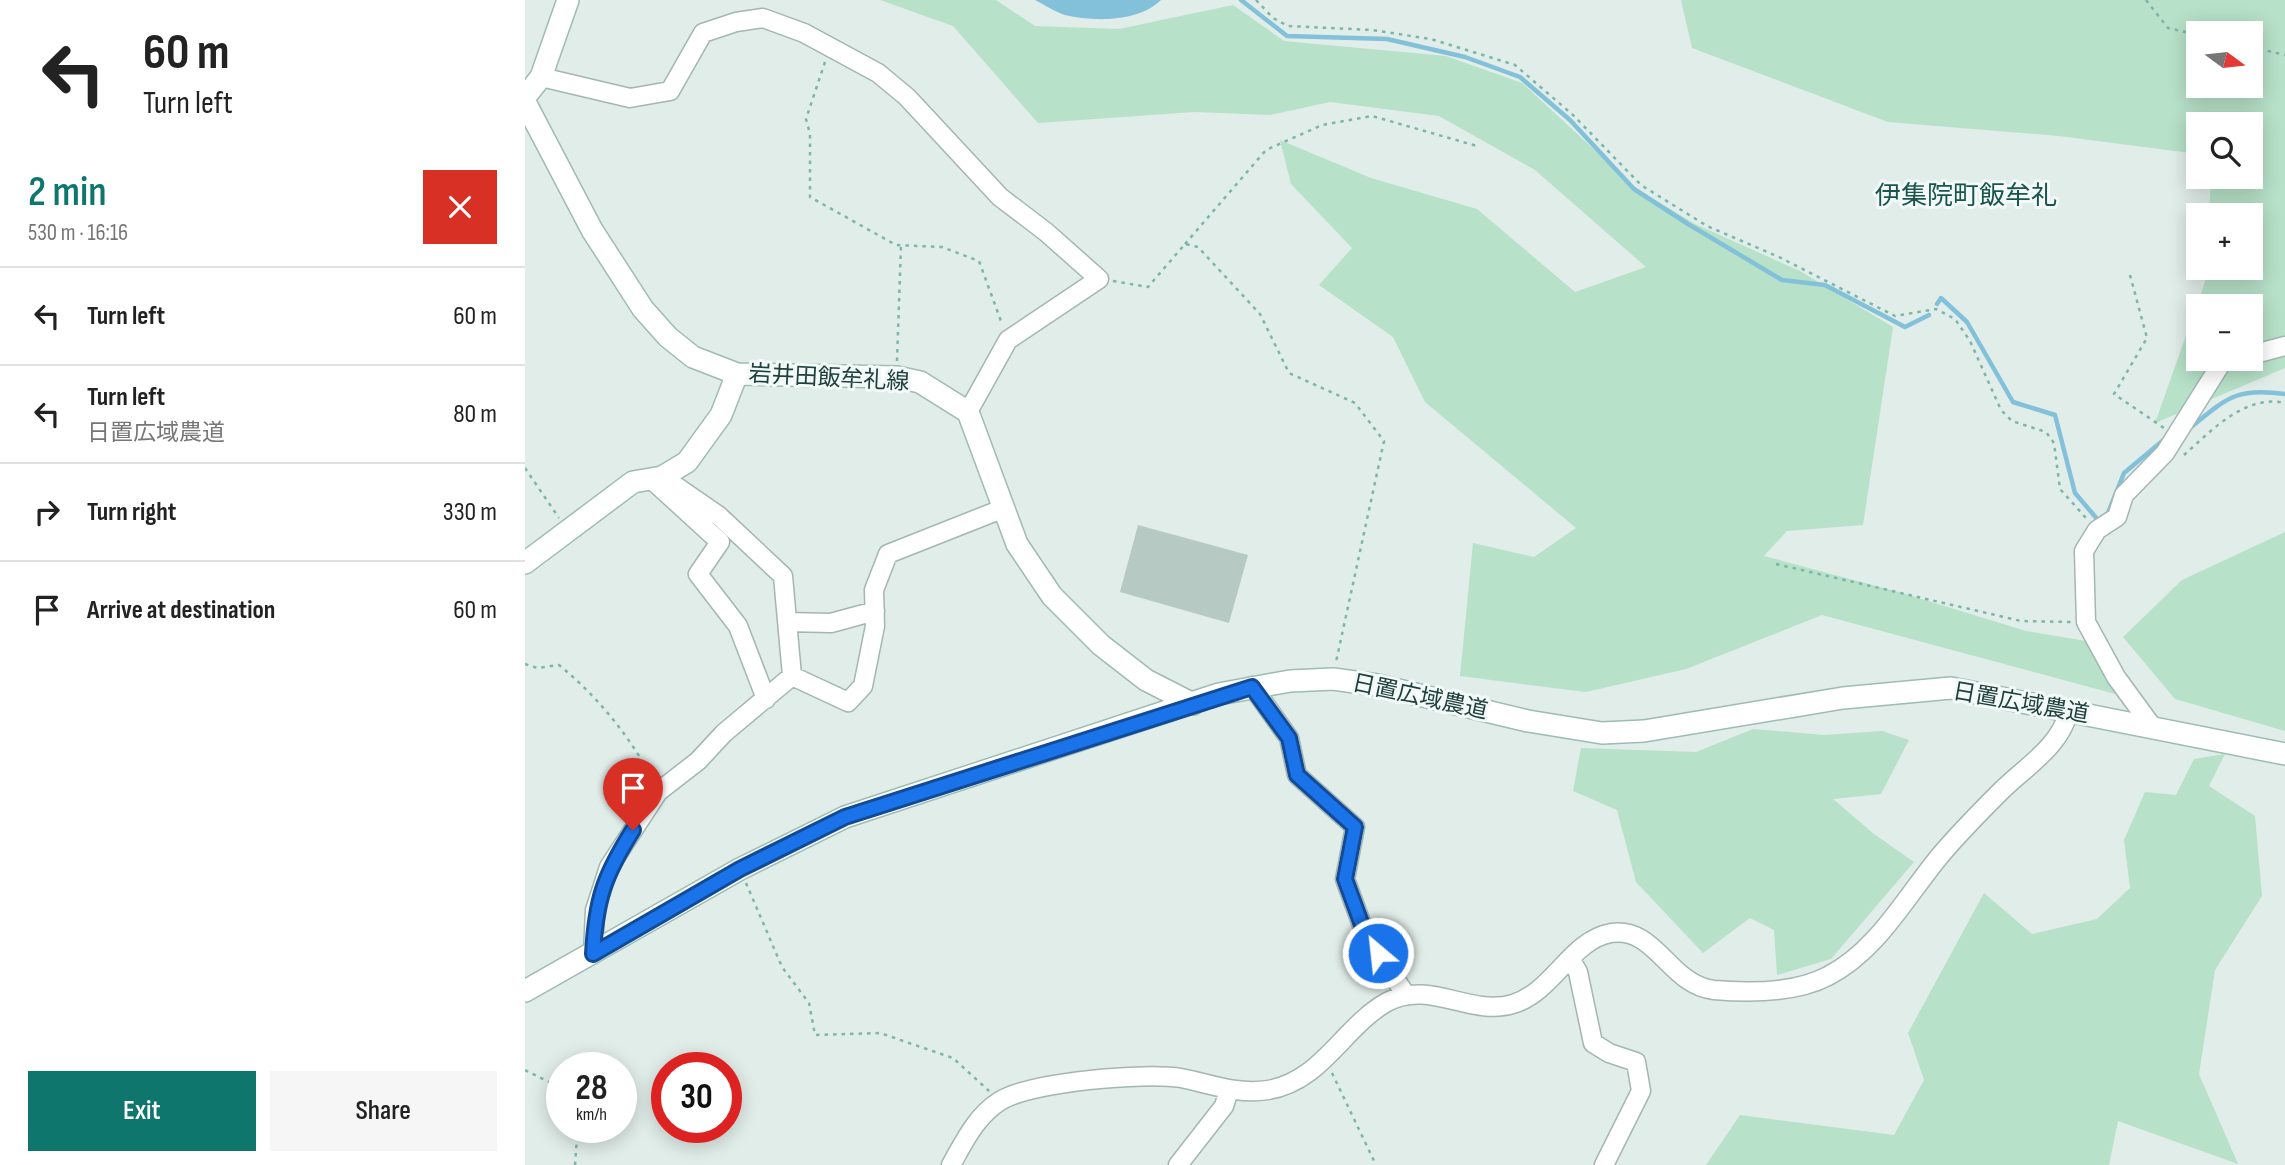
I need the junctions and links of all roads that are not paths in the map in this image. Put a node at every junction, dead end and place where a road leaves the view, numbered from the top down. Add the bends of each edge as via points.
1 (568, 0) edge
2 (541, 77) junction
3 (525, 97) edge
4 (525, 102) edge
5 (2285, 346) edge
6 (2263, 352) edge
7 (2216, 371) edge
8 (737, 374) junction
9 (968, 412) junction
10 (657, 478) junction
11 (1002, 509) junction
12 (525, 563) edge
13 (875, 611) junction
14 (787, 622) junction
15 (792, 676) junction
16 (1252, 687) junction
17 (766, 699) junction
18 (1193, 704) junction
19 (2069, 711) junction
20 (2154, 729) junction
21 (2285, 754) edge
22 (593, 954) junction
23 (1571, 960) junction
24 (525, 991) edge
25 (1405, 995) junction
26 (1229, 1090) junction
27 (951, 1165) edge
28 (1178, 1165) edge
29 (1604, 1165) edge

1 - 2 street
2 - 3 street
2 - 9 street via 630,98 670,91 703,33 764,18 878,72 1000,197 1099,279 1007,340
4 - 8 street, 岩井田飯牟礼線 via 592,230 643,309 692,358
5 - 6 street
7 - 20 street via 2165,453 2124,495 2117,517 2097,530 2084,551 2086,622 2116,677
8 - 9 street, 岩井田飯牟礼線 via 897,377 920,382
8 - 10 street via 721,415 694,453 687,462
9 - 11 street
10 - 12 street via 633,482
10 - 14 street via 719,516 783,576
10 - 17 street via 720,542 698,574 739,626
11 - 13 street via 888,554 874,590
11 - 18 street via 1033,571 1078,624 1146,680
13 - 14 street via 831,622
13 - 15 street via 863,686 848,702
14 - 15 street
15 - 17 street
16 - 18 street, 日置広域農道
16 - 19 street, 日置広域農道 via 1333,679 1602,733 1951,688
16 - 25 street via 1289,738 1297,775 1355,827 1345,879 1366,936
17 - 22 street via 658,792 609,867 595,910
18 - 22 street, 日置広域農道 via 845,817 740,869
19 - 20 street, 日置広域農道
19 - 23 street via 2060,736 1958,835 1861,953 1825,978 1768,990 1705,988 1681,977 1650,944 1629,933 1603,935
20 - 21 street, 日置広域農道
22 - 24 street, 日置広域農道
23 - 25 street via 1527,999 1501,1007
23 - 29 street via 1578,972 1593,1043 1636,1062 1641,1091
25 - 26 street via 1372,1013 1309,1074 1284,1087
26 - 27 street via 1148,1076 1012,1095 999,1101 972,1129
26 - 28 street via 1224,1106

